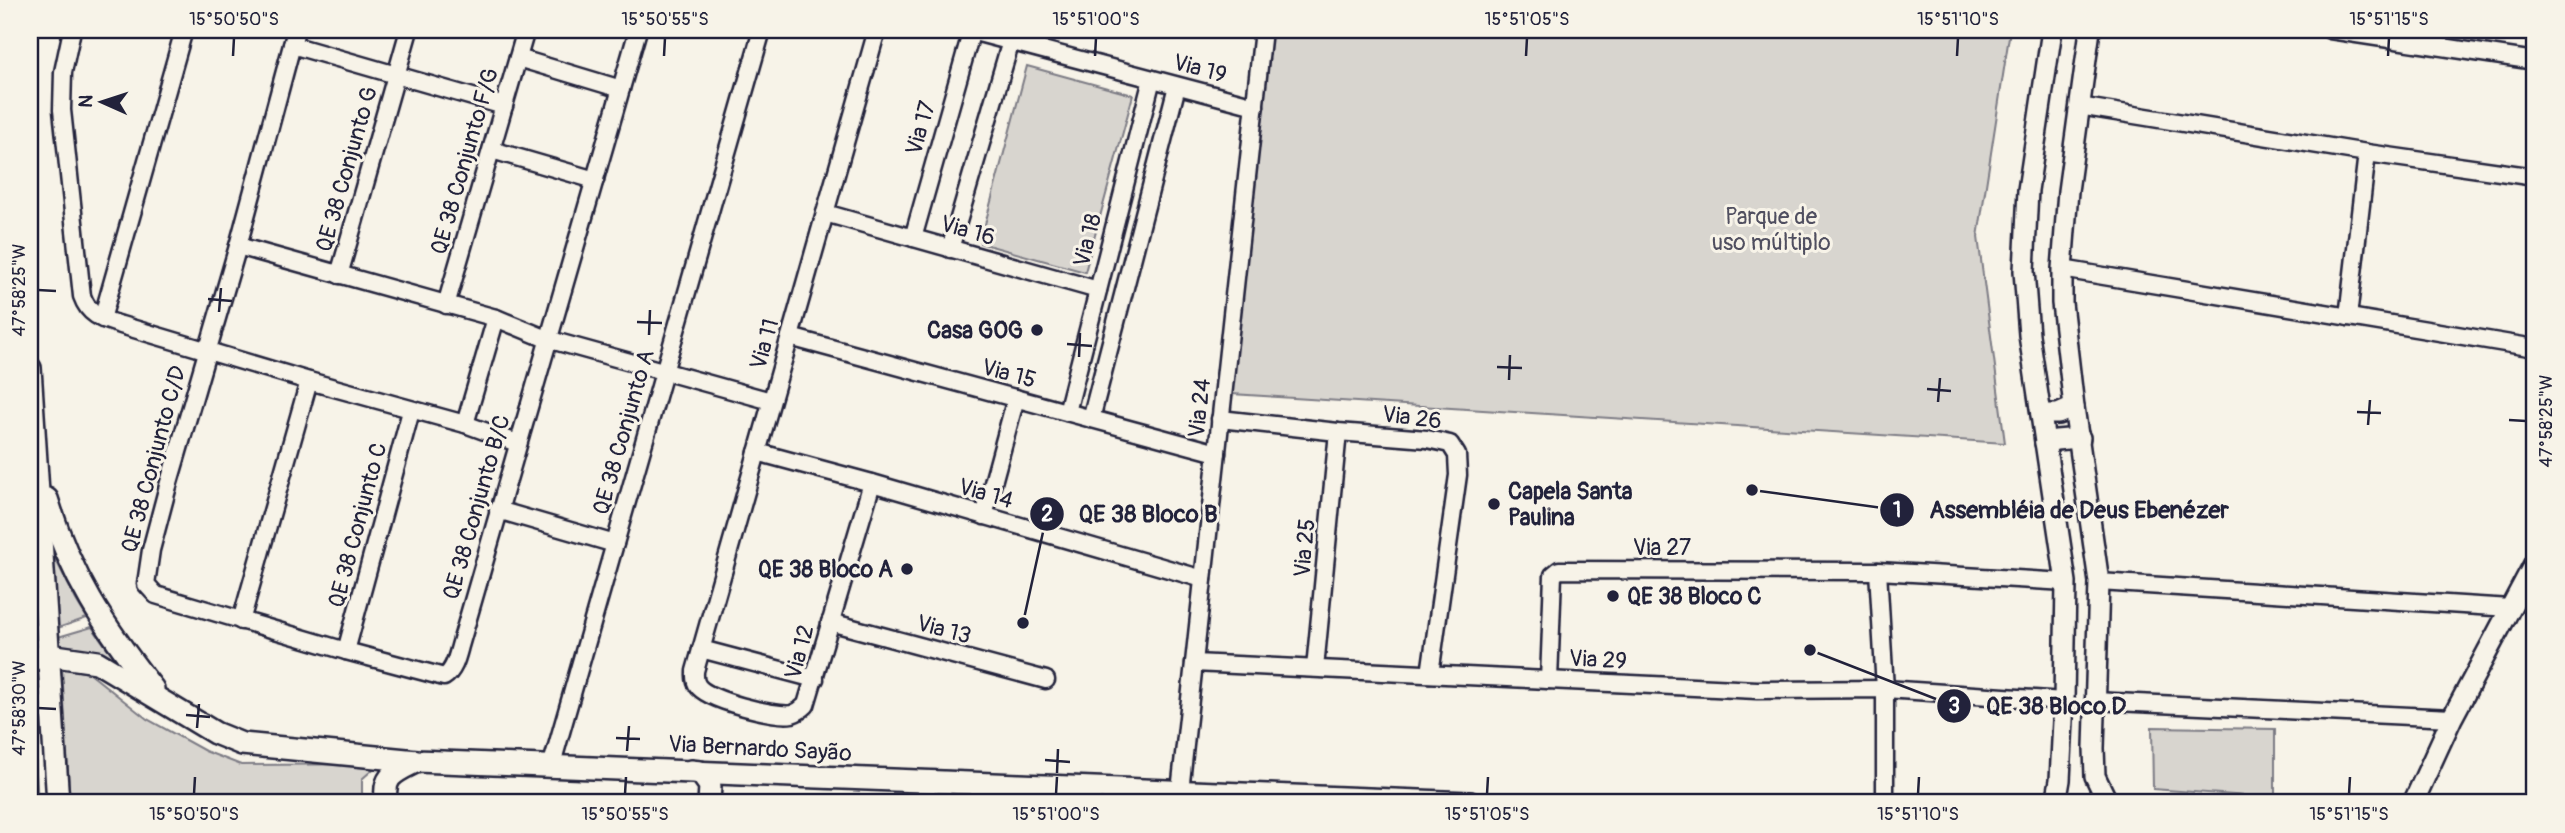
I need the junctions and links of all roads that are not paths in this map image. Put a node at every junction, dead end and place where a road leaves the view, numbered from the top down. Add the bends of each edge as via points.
1 (72, 30) edge
2 (184, 30) edge
3 (409, 30) edge
4 (526, 30) edge
5 (638, 30) edge
6 (762, 30) edge
7 (877, 30) edge
8 (971, 30) edge
9 (1263, 30) edge
10 (2052, 30) edge
11 (2090, 30) edge
12 (2330, 30) edge
13 (2389, 34) edge
14 (294, 37) edge
15 (1011, 41) junction
16 (518, 58) junction
17 (2535, 61) edge
18 (397, 75) junction
19 (1152, 79) junction
20 (1177, 86) junction
21 (621, 89) junction
22 (504, 106) junction
23 (1255, 106) junction
24 (2079, 106) junction
25 (492, 150) junction
26 (2367, 153) junction
27 (2535, 177) edge
28 (595, 180) junction
29 (825, 213) junction
30 (913, 238) junction
31 (237, 246) junction
32 (950, 249) junction
33 (2062, 269) junction
34 (339, 275) junction
35 (1098, 290) junction
36 (446, 305) junction
37 (2348, 317) junction
38 (496, 318) junction
39 (102, 319) junction
40 (790, 337) junction
41 (547, 339) junction
42 (2535, 348) edge
43 (206, 351) junction
44 (30, 368) edge
45 (664, 372) junction
46 (309, 382) junction
47 (1016, 398) junction
48 (771, 401) junction
49 (2074, 407) junction
50 (411, 411) junction
51 (1067, 412) junction
52 (2041, 414) junction
53 (1091, 419) junction
54 (1220, 419) junction
55 (465, 424) junction
56 (1338, 432) junction
57 (2080, 438) junction
58 (517, 443) junction
59 (2045, 443) junction
60 (757, 452) junction
61 (1217, 453) junction
62 (37, 468) junction
63 (872, 483) junction
64 (498, 510) junction
65 (984, 516) junction
66 (615, 544) junction
67 (1878, 571) junction
68 (2533, 573) edge
69 (1203, 579) junction
70 (2066, 582) junction
71 (2099, 582) junction
72 (38, 599) edge
73 (2510, 608) junction
74 (241, 621) junction
75 (830, 622) junction
76 (701, 649) junction
77 (346, 651) junction
78 (39, 657) edge
79 (1194, 663) junction
80 (1315, 668) junction
81 (695, 671) joint
82 (1430, 674) junction
83 (815, 679) junction
84 (1046, 680) dead end
85 (1549, 680) junction
86 (1885, 689) junction
87 (2064, 701) junction
88 (2094, 701) junction
89 (163, 702) junction
90 (2452, 718) junction
91 (416, 761) junction
92 (551, 767) junction
93 (690, 771) junction
94 (1180, 791) junction
95 (2416, 802) edge
96 (58, 803) edge
97 (387, 803) edge
98 (709, 803) edge
99 (1470, 803) edge
100 (1885, 803) edge
101 (2056, 803) edge
102 (2108, 803) edge

1 - 39 street via 63,72 62,110 82,296 86,307
2 - 39 street
3 - 18 street, QE 38 Conjunto G
4 - 16 street, QE 38 Conjunto F/G
5 - 21 street, QE 38 Conjunto B/C
6 - 45 street, QE 38 Conjunto A
7 - 29 street, Via 11
8 - 15 street, Via 19
8 - 30 street, Via 17
9 - 23 street, Via 24
10 - 52 street via 2028,190 2024,271
11 - 24 street
12 - 13 street
13 - 17 street
14 - 18 street, QE 38 Conjunto G
14 - 31 street, QE 38 Conjunto C/D
15 - 19 street, Via 19
15 - 32 street
16 - 21 street
16 - 22 street, QE 38 Conjunto F/G
18 - 22 street, QE 38 Conjunto G
18 - 34 street, QE 38 Conjunto G
19 - 20 street, Via 19
19 - 35 street, Via 18
20 - 23 street, Via 19
20 - 53 street
21 - 28 street, QE 38 Conjunto B/C
22 - 25 street, QE 38 Conjunto F/G
23 - 54 street, Via 24
24 - 26 street
24 - 33 street
25 - 28 street
25 - 36 street, QE 38 Conjunto F/G
26 - 27 street
26 - 37 street
28 - 41 street, QE 38 Conjunto B/C
29 - 30 street, Via 16
29 - 40 street, Via 11
30 - 32 street, Via 16
31 - 34 street
31 - 43 street, QE 38 Conjunto C/D
32 - 35 street, Via 16
33 - 37 street
33 - 49 street
34 - 36 street
35 - 51 street, Via 18
36 - 38 street
37 - 42 street
38 - 41 street
38 - 55 street
39 - 43 street
40 - 47 street, Via 15
40 - 48 street, Via 11
41 - 45 street
41 - 58 street, QE 38 Conjunto B/C
43 - 46 street
43 - 74 street, QE 38 Conjunto C/D via 167,486 146,580 156,595
44 - 62 main road
45 - 48 street
45 - 66 street, QE 38 Conjunto A
46 - 50 street
46 - 74 street
47 - 51 street, Via 15
47 - 65 street
48 - 60 street, Via 11
49 - 52 street via 2058,414
49 - 57 street
50 - 55 street
50 - 77 street, QE 38 Conjunto C
51 - 53 street, Via 15
52 - 59 street
53 - 61 street, Via 15
54 - 56 street, Via 26
54 - 61 street, Via 24
55 - 58 street
56 - 80 street, Via 25
56 - 82 street, Via 26 via 1443,441 1457,456
57 - 59 street
57 - 71 street
58 - 64 street, QE 38 Conjunto B/C
59 - 70 street
60 - 63 street, Via 14
60 - 76 street, Via 11
61 - 69 street, Via 24
62 - 72 main road
62 - 89 main road via 85,594
63 - 65 street, Via 14
63 - 75 street, Via 12
64 - 66 street
64 - 77 street, QE 38 Conjunto B/C via 455,664 448,675 438,677
65 - 69 street, Via 14
66 - 92 street, QE 38 Conjunto A
67 - 70 street, Via 27
67 - 85 street, Via 27 via 1559,569 1553,575
67 - 86 street
68 - 73 street
69 - 79 street, Via 24
70 - 87 street
71 - 73 street
71 - 88 street
72 - 78 main road
73 - 90 street
74 - 77 street
75 - 83 street, Via 12
75 - 84 street, Via 13
76 - 81 street, Via 11
76 - 83 street
78 - 89 main road, Via Bernardo Sayão via 97,662
78 - 96 main road
79 - 80 street, Via 29
79 - 94 street, Via 24
80 - 82 street, Via 29
81 - 83 street, Via 12 via 696,684 709,696 784,714 806,705
82 - 85 street, Via 29
85 - 86 street, Via 29 via 1758,690
86 - 87 street
86 - 100 street
87 - 101 street
88 - 90 street
88 - 102 street via 2095,776
89 - 91 main road, Via Bernardo Sayão via 242,744
90 - 95 street
91 - 92 main road, Via Bernardo Sayão
91 - 97 main road via 388,780 384,787
92 - 93 main road, Via Bernardo Sayão
93 - 94 main road, Via Bernardo Sayão
93 - 98 main road via 705,777 711,788
94 - 99 main road, Via Bernardo Sayão

